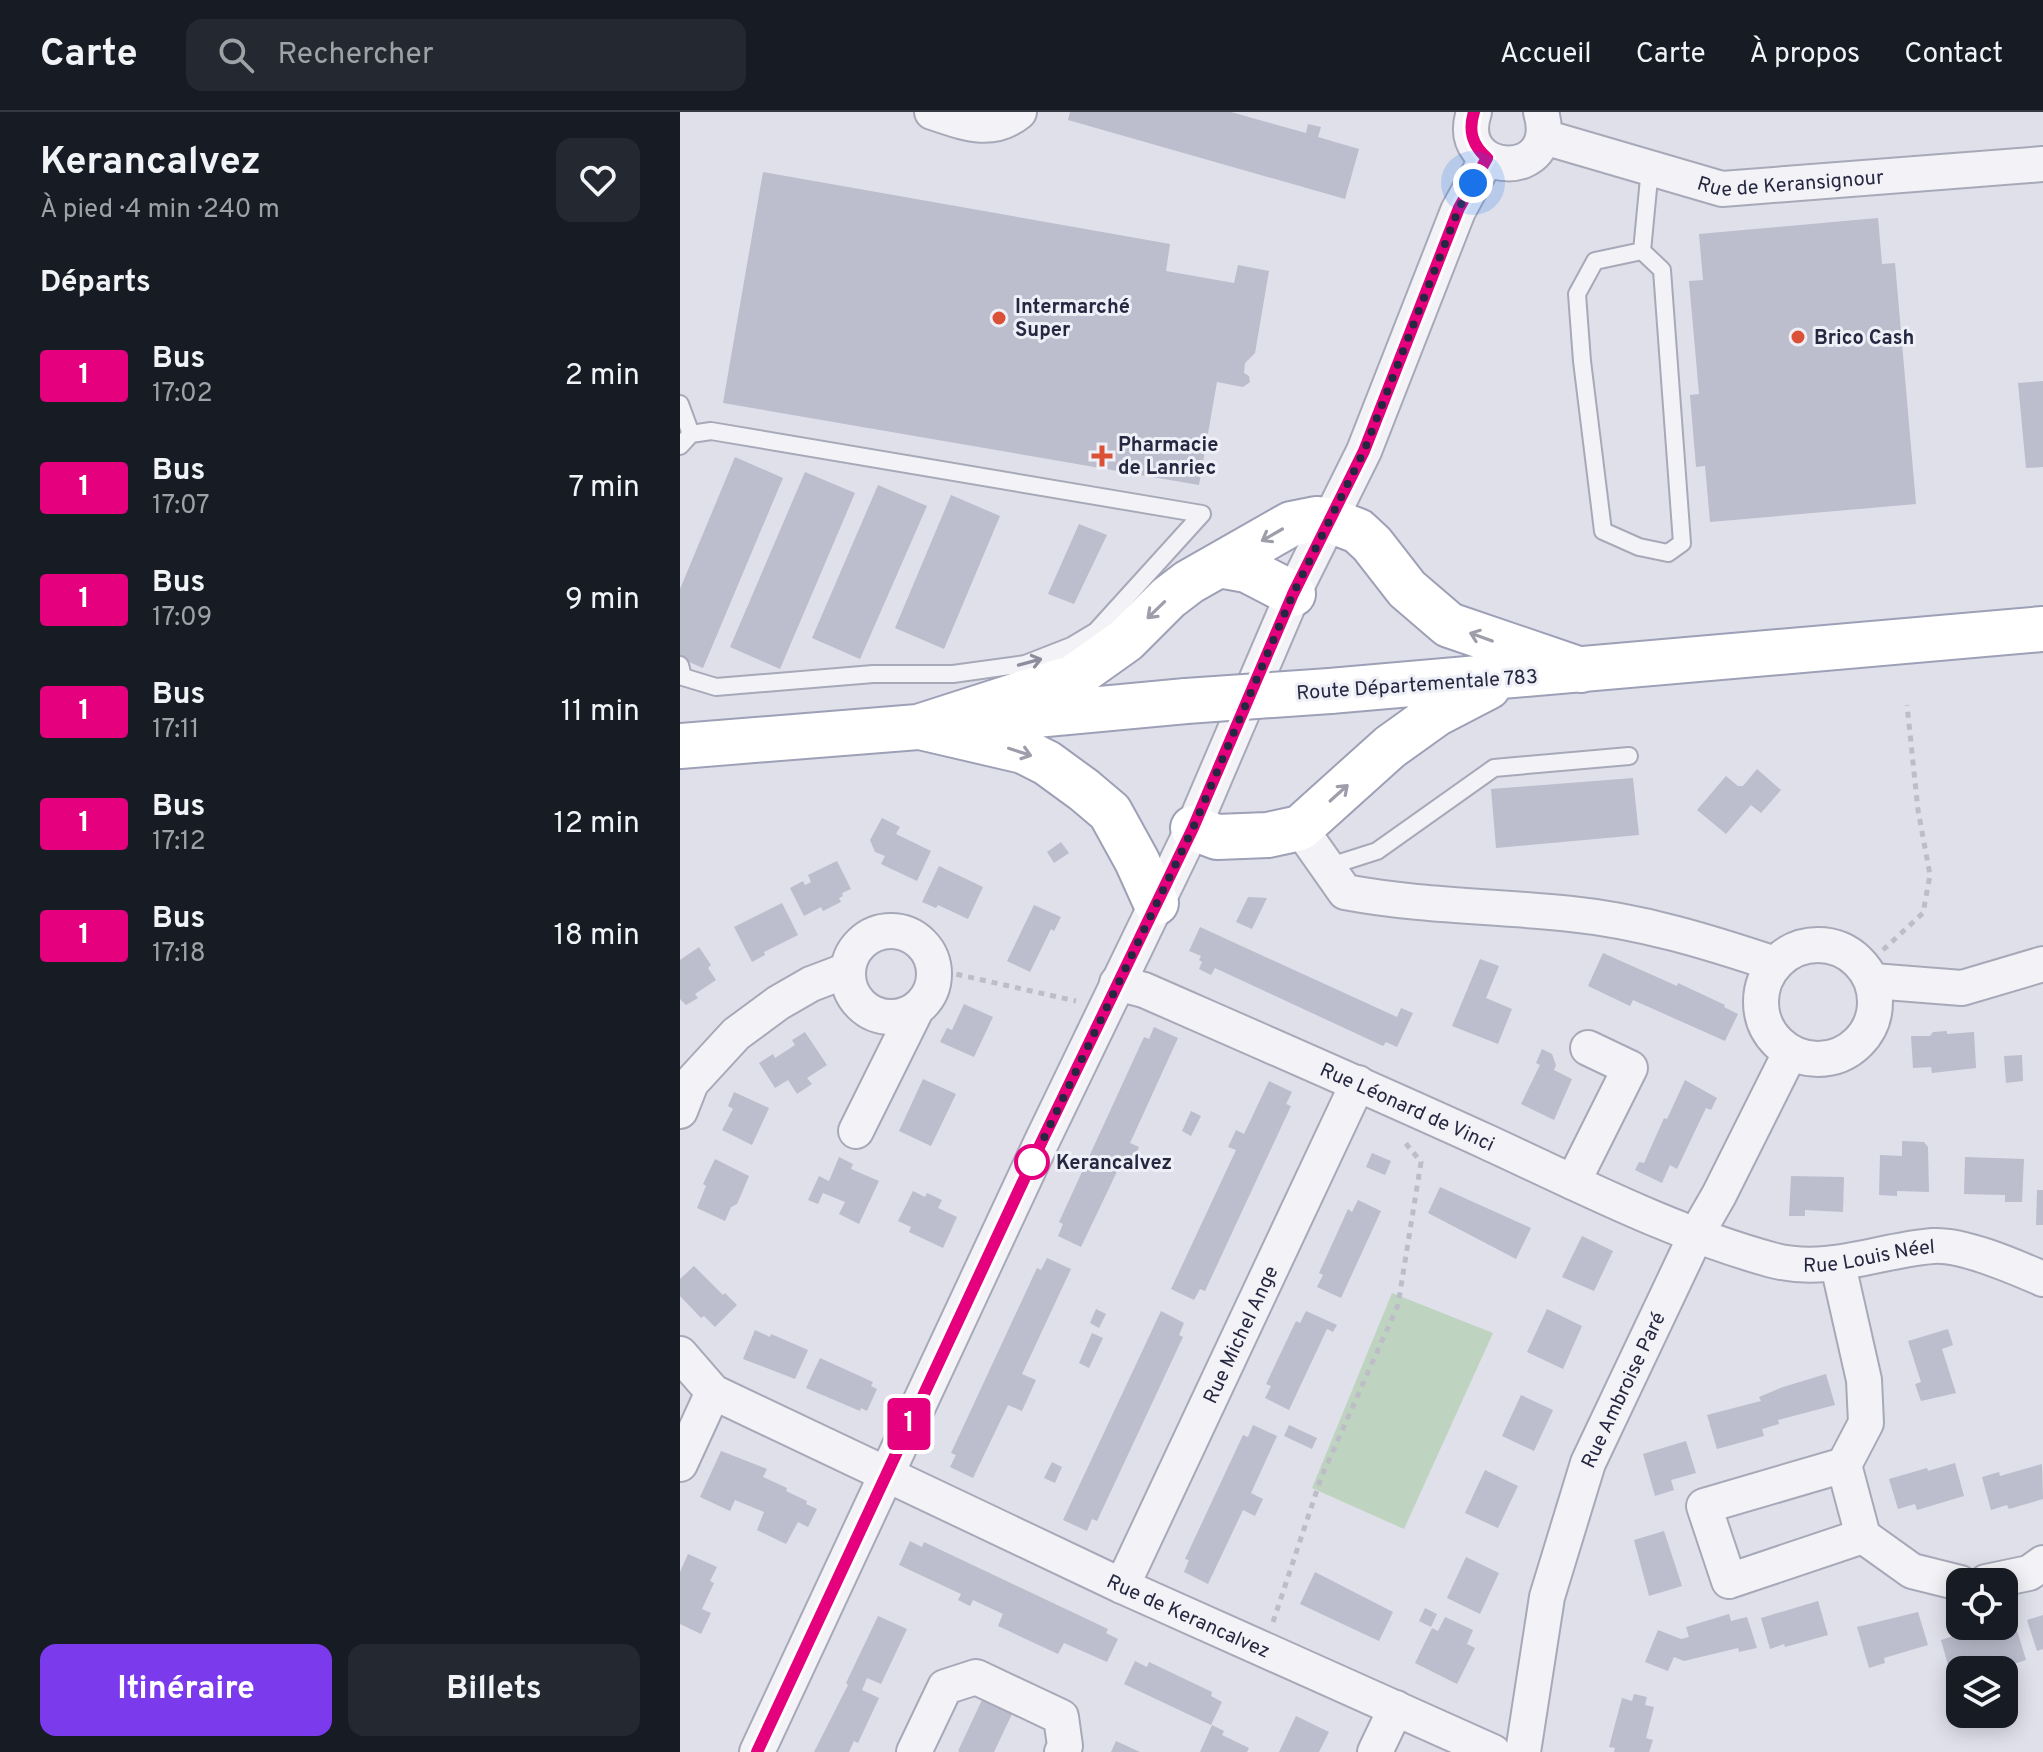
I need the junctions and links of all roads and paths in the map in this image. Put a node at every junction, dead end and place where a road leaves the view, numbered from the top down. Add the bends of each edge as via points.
1 (932, 112) edge
2 (1019, 112) edge
3 (1467, 114) edge
4 (1543, 125) edge
5 (1487, 158) junction
6 (2043, 164) edge
7 (1650, 168) junction
8 (1642, 251) junction
9 (680, 404) edge
10 (686, 440) edge
11 (1329, 520) junction
12 (1219, 565) junction
13 (1293, 594) junction
14 (2043, 629) edge
15 (680, 665) edge
16 (1581, 670) junction
17 (1503, 678) junction
18 (1907, 705) dead end
19 (918, 727) junction
20 (680, 746) edge
21 (1629, 756) dead end
22 (1193, 828) junction
23 (1300, 828) junction
24 (1327, 867) junction
25 (1156, 903) junction
26 (1775, 964) junction
27 (2043, 964) edge
28 (933, 969) junction
29 (848, 970) junction
30 (1869, 974) junction
31 (1110, 998) junction
32 (915, 1012) junction
33 (1588, 1048) dead end
34 (1790, 1053) junction
35 (1358, 1083) junction
36 (680, 1111) edge
37 (1394, 1128) dead end
38 (856, 1131) dead end
39 (1573, 1182) junction
40 (1696, 1235) junction
41 (1838, 1265) junction
42 (2043, 1279) edge
43 (680, 1354) edge
44 (713, 1392) junction
45 (680, 1464) edge
46 (1844, 1465) junction
47 (887, 1473) junction
48 (1863, 1536) junction
49 (2043, 1563) edge
50 (2018, 1575) edge
51 (1946, 1580) edge
52 (1122, 1586) junction
53 (1264, 1649) junction
54 (1396, 1708) junction
55 (757, 1752) edge
56 (914, 1752) edge
57 (1062, 1752) edge
58 (1375, 1752) edge
59 (1493, 1752) edge
60 (1523, 1752) edge

1 - 2 street via 972,125 1005,123
3 - 5 street via 1476,147
4 - 5 street via 1539,149 1518,163 1505,165
4 - 7 street, Rue de Keransignour
5 - 11 street via 1459,208 1364,451
6 - 7 street, Rue de Keransignour via 1722,189
7 - 8 lane
8 - 8 lane via 1595,261 1577,294 1582,361 1603,531 1668,553 1682,543 1662,270
9 - 10 lane
15 -> 10 lane via 683,677 716,687 873,674 953,674 1025,664 1096,631 1202,514 711,431
11 -> 12 main road via 1291,524
11 - 13 street
16 -> 11 main road via 1449,625 1407,589 1358,531
12 - 13 main road via 1247,570
12 -> 19 main road via 1168,598 1126,640 1074,677
13 - 22 street
14 - 16 main road, Route Départementale 783
16 - 17 main road, Route Départementale 783
17 - 19 main road, Route Départementale 783, bridge
23 -> 17 main road via 1390,747 1436,714
18 - 30 path via 1930,875 1923,913
19 - 20 main road
19 -> 25 main road via 1023,751 1084,790 1110,812
21 - 24 lane via 1494,768 1377,851
22 - 23 main road via 1217,837
22 - 25 street
23 - 24 street
24 - 26 street via 1345,892 1575,914 1700,939
25 - 31 street
26 - 30 street via 1802,946 1831,945 1855,957
26 - 34 street via 1764,981 1761,1014 1770,1034
27 - 30 street via 1962,988
28 - 29 street via 932,958 917,939 884,931 863,941
28 - 31 path via 1079,1002
28 - 32 street via 935,980
29 - 32 street via 852,995 860,1006 893,1018
29 - 36 street via 811,984 736,1034 691,1083
30 - 34 street via 1876,1008 1857,1045 1826,1060
31 - 35 street, Rue Léonard de Vinci via 1134,986
31 - 47 street
32 - 38 street
33 - 39 street via 1630,1068
34 - 40 street, Rue Ambroise Paré
35 - 39 street, Rue Léonard de Vinci
35 - 52 street, Rue Michel Ange
37 - 53 path via 1421,1162 1398,1305 1321,1478
39 - 40 street, Rue Léonard de Vinci
40 - 41 street, Rue Louis Néel via 1777,1261
40 - 60 street, Rue Ambroise Paré via 1588,1463 1547,1597
41 - 42 street, Rue Louis Néel via 1936,1246 1992,1257
41 - 46 street via 1864,1380 1866,1423
43 - 44 street
44 - 45 street
44 - 47 street, Rue de Kerancalvez
46 - 48 street
46 - 48 street via 1704,1506 1729,1581
47 - 52 street, Rue de Kerancalvez
47 - 55 street
48 - 51 street via 1912,1571
49 - 50 street
52 - 53 street, Rue de Kerancalvez
53 - 54 street, Rue de Kerancalvez
54 - 58 street
54 - 59 street, Rue de Kerancalvez
56 - 57 street via 945,1687 976,1677 1061,1717

